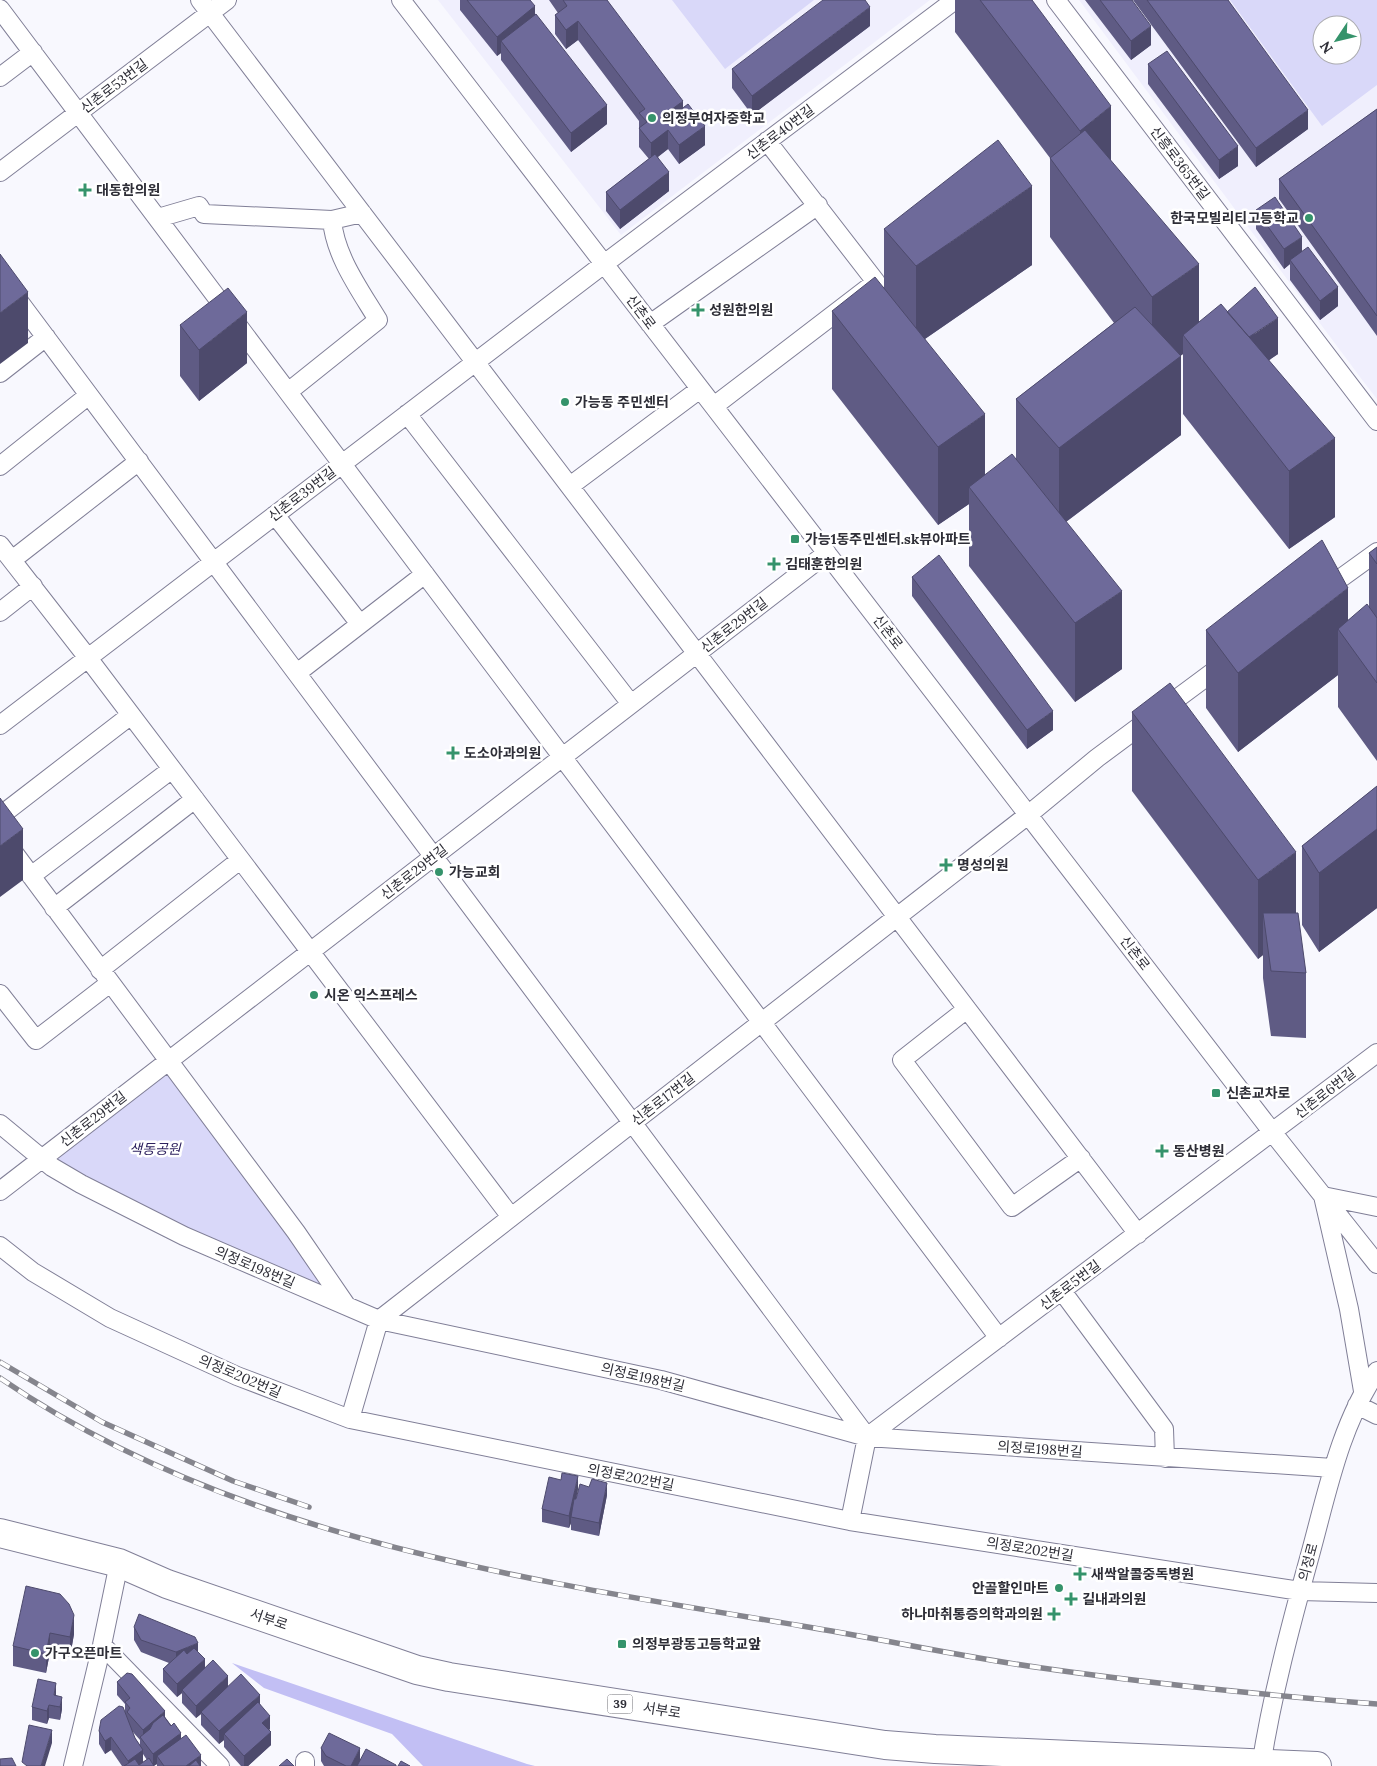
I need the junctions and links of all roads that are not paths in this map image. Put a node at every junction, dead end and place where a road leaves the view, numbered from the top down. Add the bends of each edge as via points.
1 (227, 0) edge
2 (401, 0) edge
3 (955, 0) edge
4 (1056, 0) edge
5 (205, 6) edge
6 (0, 9) edge
7 (33, 52) junction
8 (0, 77) edge
9 (78, 113) junction
10 (767, 141) junction
11 (0, 172) edge
12 (818, 205) junction
13 (362, 213) junction
14 (158, 218) junction
15 (332, 220) junction
16 (604, 264) junction
17 (1, 279) edge
18 (650, 324) junction
19 (46, 337) junction
20 (476, 362) junction
21 (0, 373) edge
22 (700, 388) junction
23 (288, 392) junction
24 (89, 395) junction
25 (714, 406) junction
26 (407, 414) junction
27 (1377, 422) edge
28 (139, 461) junction
29 (342, 464) junction
30 (0, 466) edge
31 (570, 486) junction
32 (276, 515) junction
33 (0, 545) edge
34 (1377, 552) edge
35 (827, 553) junction
36 (12, 560) junction
37 (214, 562) junction
38 (425, 574) junction
39 (33, 586) junction
40 (1313, 599) edge
41 (0, 612) edge
42 (360, 624) junction
43 (1240, 652) edge
44 (697, 654) junction
45 (88, 658) junction
46 (297, 673) junction
47 (631, 704) junction
48 (131, 715) junction
49 (0, 725) edge
50 (563, 757) junction
51 (172, 769) junction
52 (194, 799) junction
53 (1028, 815) junction
54 (0, 816) edge
55 (0, 834) edge
56 (434, 857) junction
57 (240, 860) junction
58 (31, 876) junction
59 (54, 908) junction
60 (897, 917) junction
61 (310, 952) junction
62 (105, 976) junction
63 (0, 994) edge
64 (967, 1009) junction
65 (762, 1022) junction
66 (1377, 1053) edge
67 (169, 1061) junction
68 (632, 1122) junction
69 (0, 1124) edge
70 (1273, 1133) junction
71 (1081, 1158) junction
72 (42, 1159) junction
73 (0, 1191) edge
74 (1323, 1196) junction
75 (1377, 1207) edge
76 (511, 1217) junction
77 (1138, 1234) junction
78 (0, 1246) edge
79 (1377, 1264) edge
80 (1062, 1291) junction
81 (347, 1305) junction
82 (379, 1320) junction
83 (999, 1338) junction
84 (1377, 1371) edge
85 (1360, 1398) junction
86 (1377, 1415) edge
87 (350, 1419) junction
88 (867, 1437) junction
89 (1165, 1458) junction
90 (1333, 1468) junction
91 (850, 1522) junction
92 (0, 1533) edge
93 (119, 1563) junction
94 (1300, 1591) junction
95 (1377, 1593) edge
96 (102, 1645) junction
97 (1002, 1758) edge
98 (1261, 1765) edge
99 (73, 1766) edge
100 (220, 1766) edge
101 (1317, 1766) edge

1 - 5 street, 신촌로53번길
2 - 16 street, 신촌로
3 - 10 street, 신촌로40번길
4 - 27 street, 신흥로365번길
5 - 9 street, 신촌로53번길
5 - 13 street
6 - 7 street
7 - 8 street
7 - 9 street
9 - 11 street, 신촌로53번길
9 - 14 street
10 - 12 street
10 - 16 street, 신촌로40번길
12 - 18 street
12 - 25 street via 876,282
13 - 15 street
13 - 20 street
14 - 15 street via 199,206 204,214
14 - 23 street
15 - 23 street via 334,238 378,320
16 - 18 street, 신촌로
16 - 20 street, 신촌로39번길
17 - 19 street
18 - 22 street, 신촌로
19 - 21 street
19 - 24 street
20 - 26 street, 신촌로39번길
20 - 31 street
22 - 25 street, 신촌로
22 - 31 street
23 - 29 street
24 - 28 street
24 - 30 street
25 - 35 street, 신촌로
26 - 29 street, 신촌로39번길
26 - 47 street
28 - 36 street
28 - 37 street
29 - 32 street, 신촌로39번길
29 - 38 street
31 - 44 street
32 - 37 street, 신촌로39번길
32 - 42 street
33 - 36 street
34 - 40 street
35 - 44 street, 신촌로29번길
35 - 53 street, 신촌로
36 - 39 street
37 - 45 street, 신촌로39번길
37 - 46 street
38 - 42 street
38 - 50 street
39 - 41 street
39 - 45 street
42 - 46 street
43 - 53 street, 신촌로17번길 via 1097,758
44 - 47 street, 신촌로29번길
44 - 60 street
45 - 48 street
45 - 49 street, 신촌로39번길
46 - 56 street
47 - 50 street, 신촌로29번길
48 - 51 street
48 - 54 street
50 - 56 street, 신촌로29번길
50 - 65 street
51 - 52 street
51 - 58 street
52 - 57 street
52 - 59 street
53 - 60 street, 신촌로17번길
53 - 70 street, 신촌로
55 - 58 street
56 - 61 street, 신촌로29번길
56 - 68 street
57 - 61 street
57 - 62 street
58 - 59 street
59 - 62 street
60 - 64 street
60 - 65 street, 신촌로17번길
61 - 67 street, 신촌로29번길
61 - 76 street
62 - 63 street via 36,1040
62 - 67 street
64 - 71 street
64 - 71 street via 902,1060 1012,1207
65 - 68 street, 신촌로17번길
65 - 83 street
66 - 70 street, 신촌로6번길
67 - 72 street, 신촌로29번길
67 - 81 street
68 - 76 street, 신촌로17번길
68 - 88 street
69 - 72 street, 의정로198번길
70 - 74 street, 신촌로
70 - 77 street, 신촌로5번길
71 - 77 street
72 - 73 street, 신촌로29번길
72 - 81 street, 의정로198번길 via 81,1184 184,1236
74 - 75 street
74 - 79 street, 신촌로
74 - 85 street via 1349,1309
76 - 82 street, 신촌로17번길
77 - 80 street, 신촌로5번길
78 - 87 street, 의정로202번길 via 33,1272 110,1318 237,1376
80 - 83 street, 신촌로5번길
80 - 89 street via 1164,1429
81 - 82 street, 의정로198번길
82 - 87 street
82 - 88 street, 의정로198번길 via 661,1380
83 - 88 street, 신촌로5번길
84 - 85 street, 의정로
85 - 86 street
85 - 90 street, 의정로
87 - 91 street, 의정로202번길
88 - 89 street, 의정로198번길
88 - 91 street
89 - 90 street, 의정로198번길
90 - 94 street, 의정로
91 - 94 street, 의정로202번길
92 - 93 main road, 서부로 / 39
93 - 96 street
93 - 97 main road, 서부로 / 39 via 185,1590 417,1670 885,1745
94 - 95 street, 의정로202번길
94 - 98 street, 의정로
96 - 99 street
96 - 100 street
97 - 98 main road, 서부로 / 39
98 - 101 main road, 서부로 / 39

